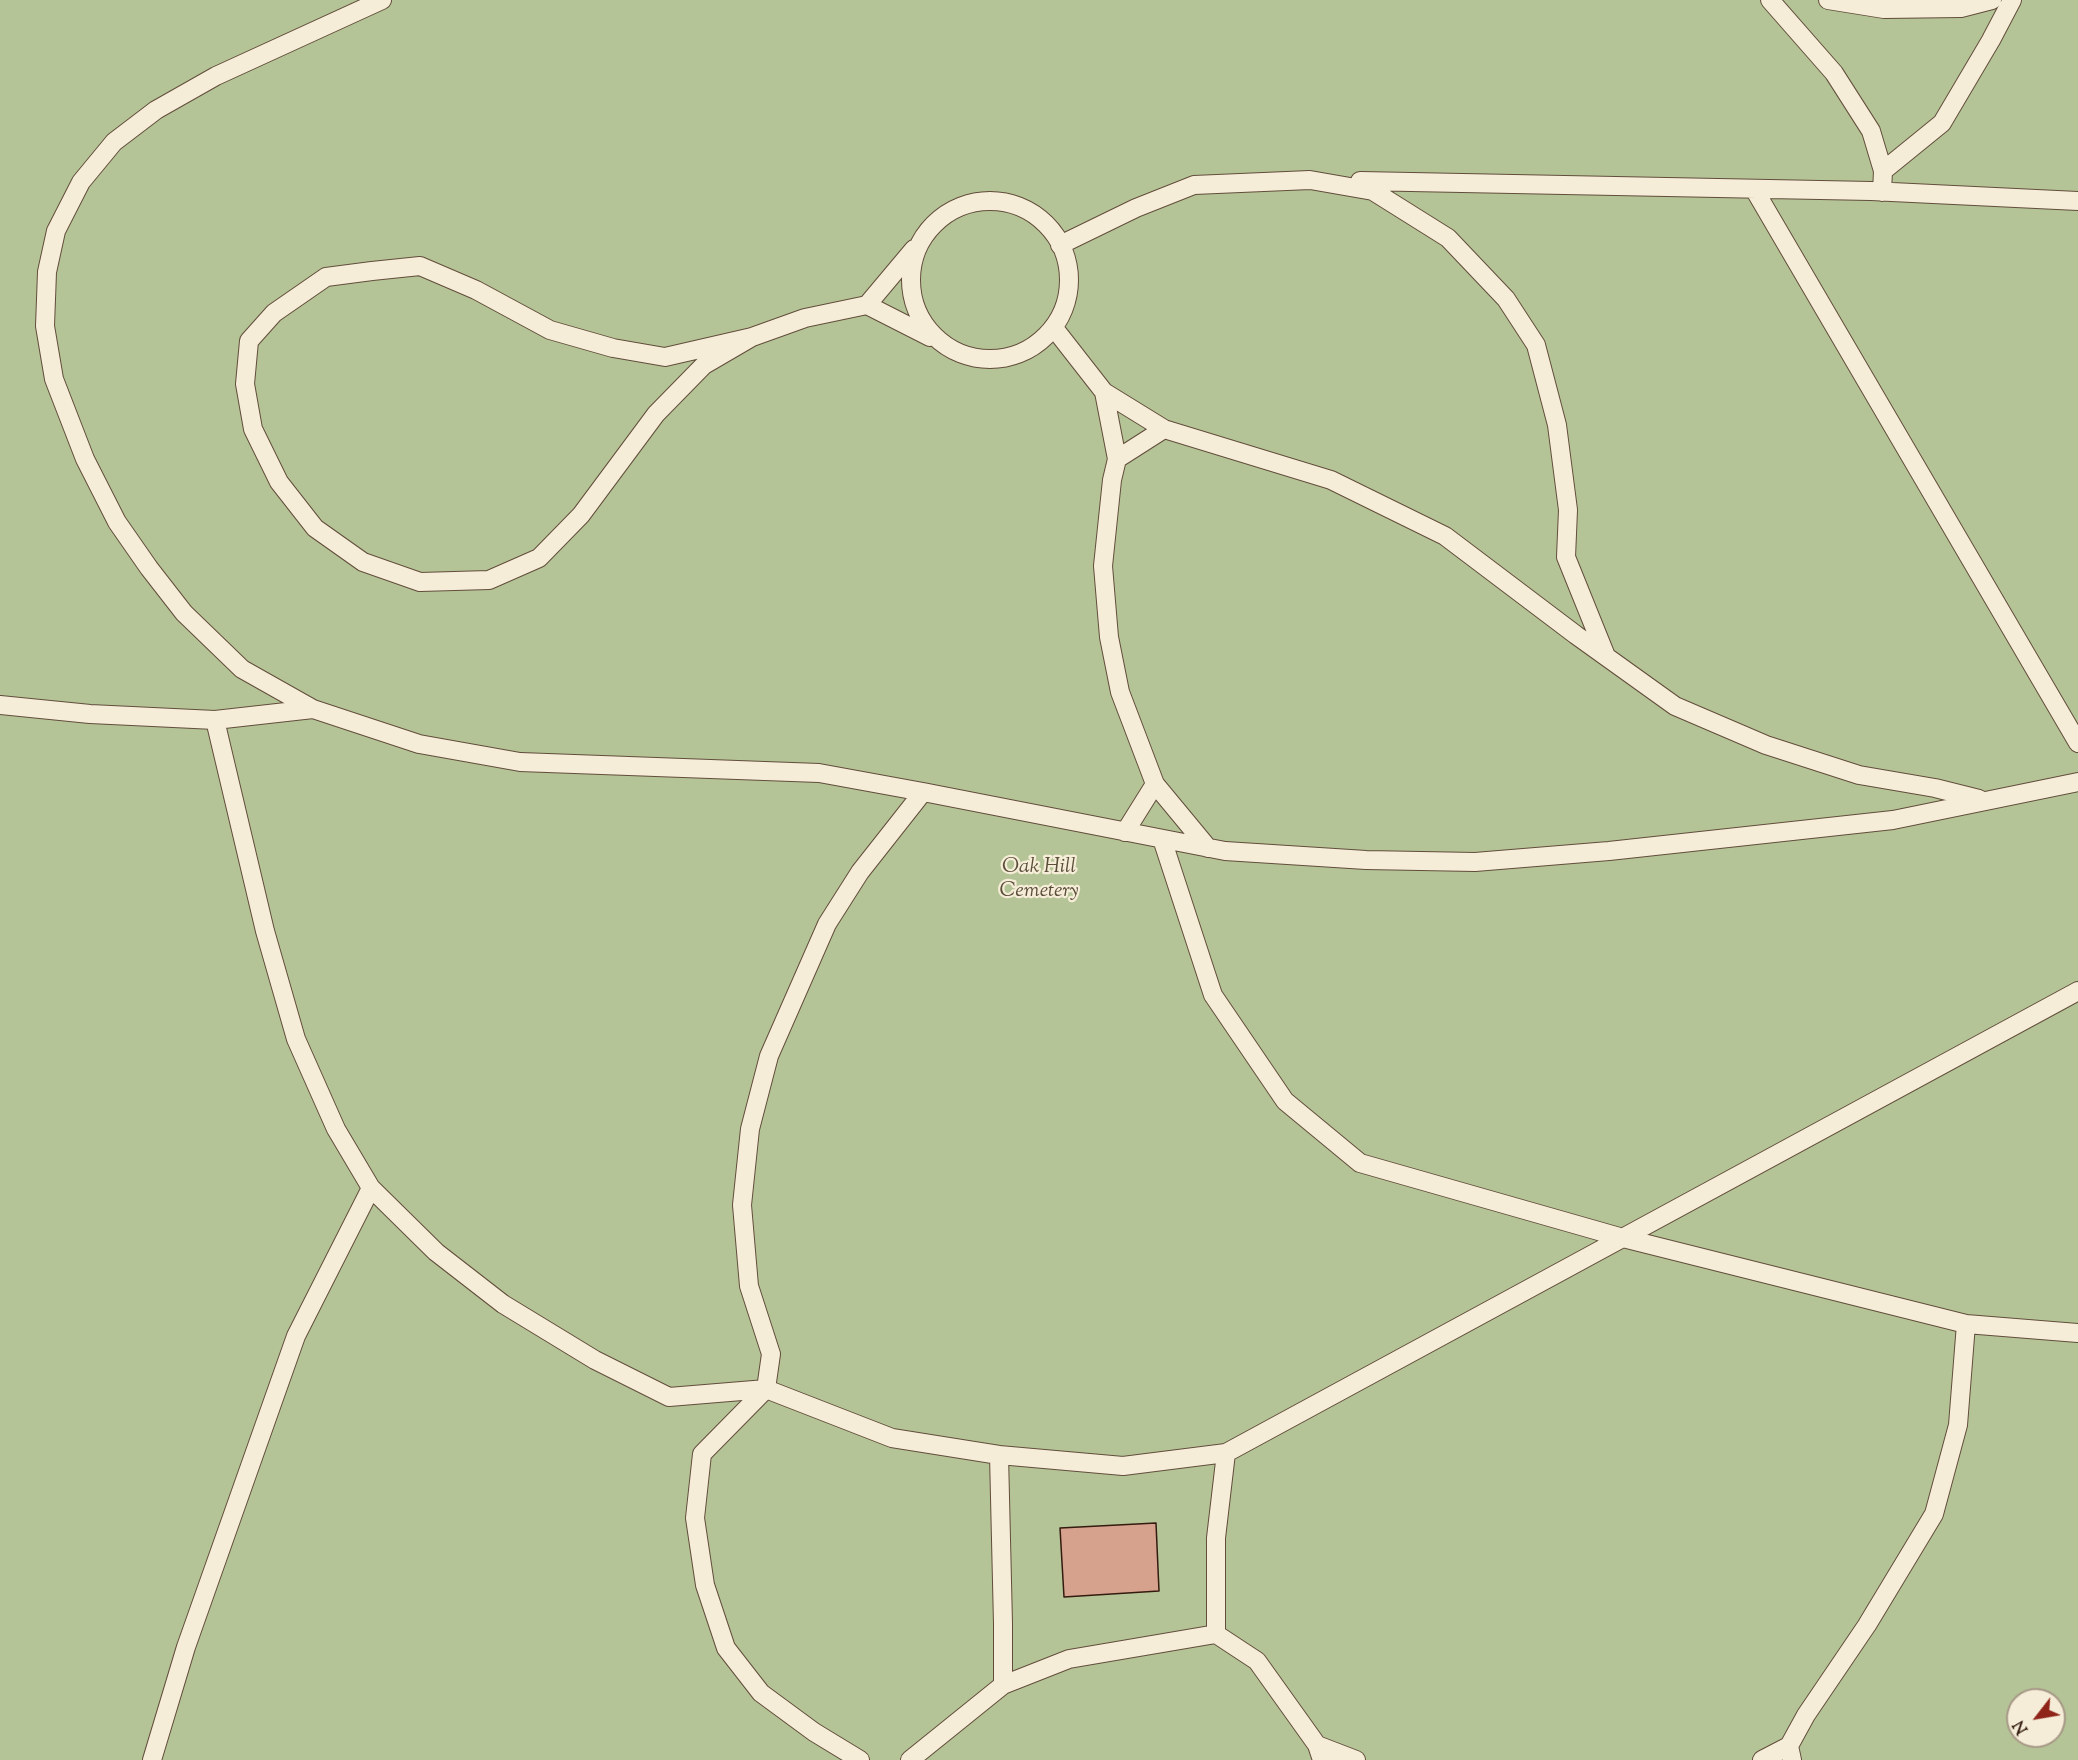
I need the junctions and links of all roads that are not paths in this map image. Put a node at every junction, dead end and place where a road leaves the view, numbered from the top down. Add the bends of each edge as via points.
1 (382, 0) edge
2 (1770, 0) edge
3 (1827, 0) edge
4 (1992, 0) edge
5 (2012, 0) edge
6 (1883, 171) junction
7 (1310, 180) junction
8 (1754, 189) junction
9 (1882, 192) junction
10 (2078, 201) edge
11 (919, 243) junction
12 (1060, 245) junction
13 (867, 305) junction
14 (1054, 328) junction
15 (752, 337) junction
16 (939, 342) junction
17 (1104, 392) junction
18 (1164, 429) junction
19 (1117, 459) junction
20 (1606, 657) junction
21 (0, 705) edge
22 (313, 709) junction
23 (215, 720) junction
24 (2078, 743) edge
25 (2078, 782) edge
26 (1155, 784) junction
27 (923, 792) junction
28 (1986, 801) junction
29 (1125, 832) junction
30 (1162, 839) junction
31 (1208, 848) junction
32 (2078, 991) edge
33 (371, 1188) junction
34 (1623, 1238) junction
35 (1966, 1324) junction
36 (2078, 1333) edge
37 (766, 1389) junction
38 (1226, 1453) junction
39 (999, 1455) junction
40 (1216, 1634) junction
41 (1003, 1685) junction
42 (1319, 1753) edge
43 (1790, 1753) edge
44 (152, 1760) edge
45 (860, 1760) edge
46 (910, 1760) edge
47 (1356, 1760) edge
48 (1762, 1760) edge

1 - 22 lane via 216,76 156,110 114,142 81,182 56,231 47,272 45,326 54,379 85,459 117,522 184,613 242,669
2 - 6 lane via 1834,73 1871,131
3 - 4 lane via 1884,9 1928,9 1961,8
5 - 6 lane via 1942,123
6 - 9 lane
7 - 8 lane
7 - 12 lane via 1194,185
7 - 20 lane via 1374,191 1448,238 1506,299 1536,345 1557,425 1568,510 1566,557
8 - 9 lane
8 - 24 lane
9 - 10 lane
11 - 12 lane via 936,221 959,207 985,201 1012,204 1034,214
11 - 13 lane
11 - 16 lane via 911,269 911,296 921,321
12 - 14 lane via 1069,280 1066,305
13 - 15 lane via 805,318
13 - 16 lane
14 - 16 lane via 1036,345 1013,357 987,360 963,355
14 - 17 lane
15 - 15 lane via 704,365 656,414 581,515 539,558 489,580 420,582 363,562 315,528 279,482 253,429 245,384 249,341 274,313 326,277 420,266 477,290 550,330 613,348 665,357
17 - 18 lane
17 - 19 lane
18 - 19 lane
18 - 20 lane via 1331,480 1445,536
19 - 26 lane via 1104,567 1109,637 1120,692
20 - 28 lane via 1676,706 1766,746 1859,775
21 - 23 lane
22 - 23 lane
22 - 27 lane via 419,744 519,762 819,773
23 - 33 lane via 265,931 296,1039 336,1129
25 - 28 lane
26 - 29 lane
26 - 31 lane
27 - 29 lane
27 - 37 lane via 860,872 827,924 769,1056 750,1129 742,1205 749,1286 771,1354
28 - 31 lane via 1893,820 1475,862 1354,859
29 - 30 lane
30 - 31 lane
30 - 34 lane via 1213,995 1285,1101 1360,1163
32 - 34 lane
33 - 37 lane via 436,1252 503,1304 595,1360 669,1397
33 - 44 lane via 296,1336 186,1647
34 - 35 lane
34 - 38 lane
35 - 36 lane
35 - 43 lane via 1958,1425 1934,1515 1806,1715
37 - 39 lane via 892,1438
37 - 45 lane via 702,1454 695,1518 705,1585 726,1648 760,1693
38 - 39 lane via 1123,1466
38 - 40 lane via 1216,1538
39 - 41 lane
40 - 41 lane via 1069,1659
40 - 42 lane via 1257,1661
41 - 46 lane
42 - 47 lane
43 - 48 lane

